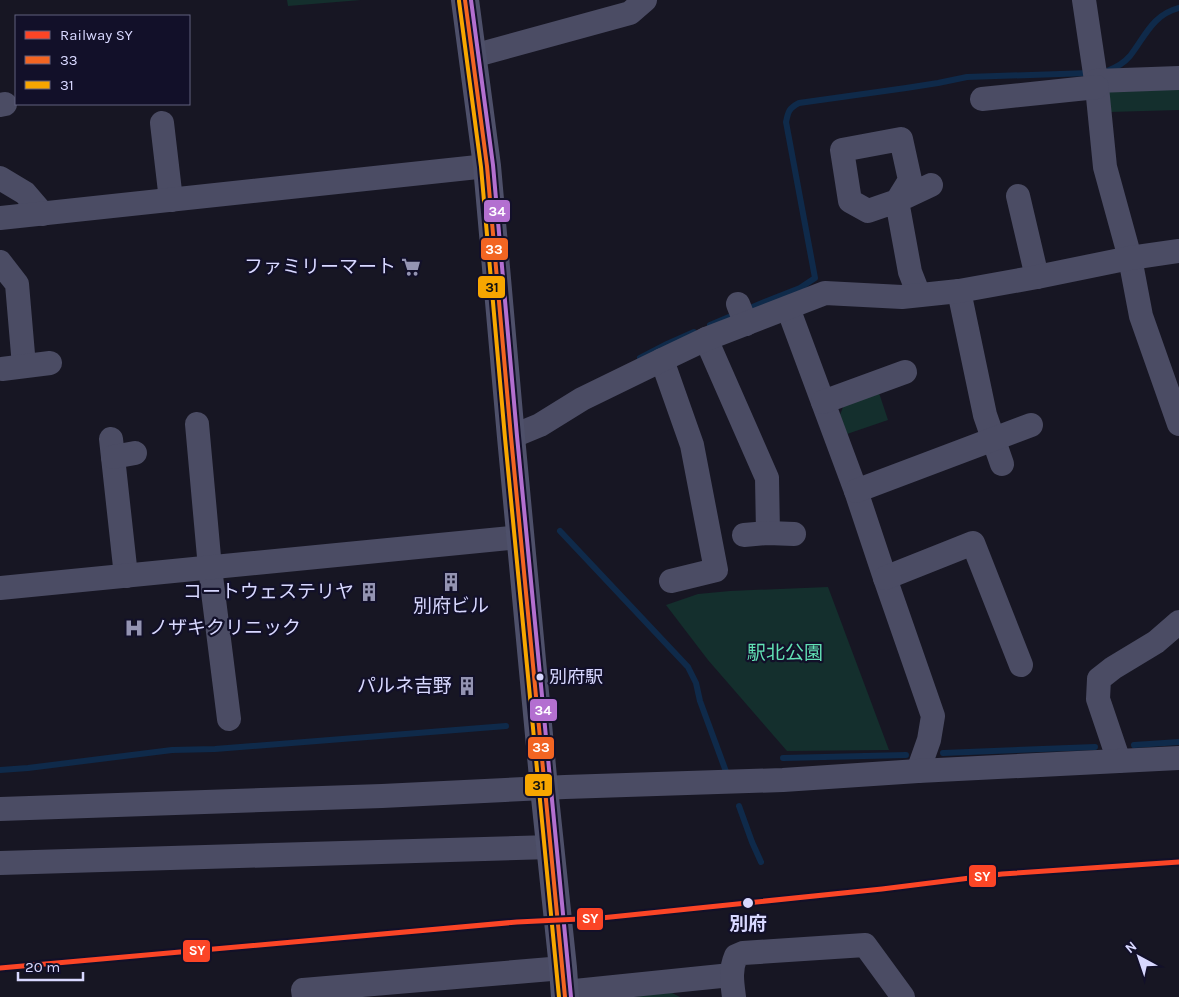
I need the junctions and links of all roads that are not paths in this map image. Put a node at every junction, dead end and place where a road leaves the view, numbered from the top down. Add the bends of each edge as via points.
1 (466, 0) edge
2 (645, 0) edge
3 (1084, 0) edge
4 (473, 56) junction
5 (1095, 78) junction
6 (1179, 78) edge
7 (982, 99) dead end
8 (162, 123) dead end
9 (487, 166) junction
10 (0, 178) edge
11 (931, 186) dead end
12 (1018, 196) dead end
13 (171, 200) junction
14 (43, 214) junction
15 (0, 218) edge
16 (1179, 251) edge
17 (1130, 258) junction
18 (0, 262) edge
19 (1037, 277) junction
20 (960, 292) junction
21 (919, 295) junction
22 (788, 308) junction
23 (706, 339) junction
24 (662, 360) junction
25 (50, 363) dead end
26 (905, 372) dead end
27 (823, 402) junction
28 (197, 424) dead end
29 (1179, 424) edge
30 (1031, 425) dead end
31 (510, 436) junction
32 (993, 439) junction
33 (120, 449) dead end
34 (1002, 464) dead end
35 (856, 491) junction
36 (768, 533) junction
37 (794, 534) dead end
38 (744, 535) dead end
39 (520, 537) junction
40 (210, 568) junction
41 (126, 576) junction
42 (884, 578) junction
43 (671, 581) dead end
44 (0, 588) edge
45 (1179, 622) edge
46 (1022, 665) dead end
47 (229, 719) dead end
48 (1179, 758) edge
49 (1119, 761) junction
50 (918, 771) junction
51 (544, 788) junction
52 (0, 808) edge
53 (551, 847) junction
54 (0, 863) edge
55 (675, 980) junction
56 (564, 986) edge
57 (732, 986) edge
58 (620, 991) edge
59 (304, 997) edge
60 (697, 997) edge
61 (902, 997) edge

1 - 4 main road
2 - 4 street via 630,13
3 - 5 street
4 - 9 main road
5 - 6 street
5 - 7 street
5 - 17 street via 1105,167
8 - 13 street
9 - 13 street
9 - 31 main road
10 - 14 street via 26,193
11 - 21 street via 898,201 910,272
12 - 19 street via 1014,222
13 - 14 street
14 - 15 street
16 - 17 street
17 - 19 street
17 - 29 street via 1141,316
18 - 25 street via 17,284 13,367
19 - 20 street
20 - 21 street
20 - 32 street via 985,415
21 - 22 street via 825,293
22 - 23 street via 742,316
22 - 27 street
23 - 24 street
23 - 36 street via 767,478
24 - 31 street via 582,399 540,424
24 - 43 street via 692,444 716,570
26 - 27 street
27 - 35 street
28 - 40 street
30 - 32 street
31 - 39 main road
32 - 34 street
32 - 35 street
33 - 41 street
35 - 42 street
36 - 37 street
36 - 38 street
39 - 40 street
39 - 51 main road
40 - 41 street
40 - 47 street via 235,689
41 - 44 street
42 - 46 street via 973,543
42 - 50 street via 933,716
45 - 49 street via 1156,642 1099,679 1098,698
48 - 49 street
49 - 50 street
50 - 51 street via 783,780
51 - 52 street
51 - 53 main road
53 - 54 street
53 - 56 main road
55 - 57 street
55 - 58 street
55 - 60 street via 689,985
56 - 58 street
56 - 59 street via 303,990
57 - 61 street via 733,963 736,956 743,953 865,945

